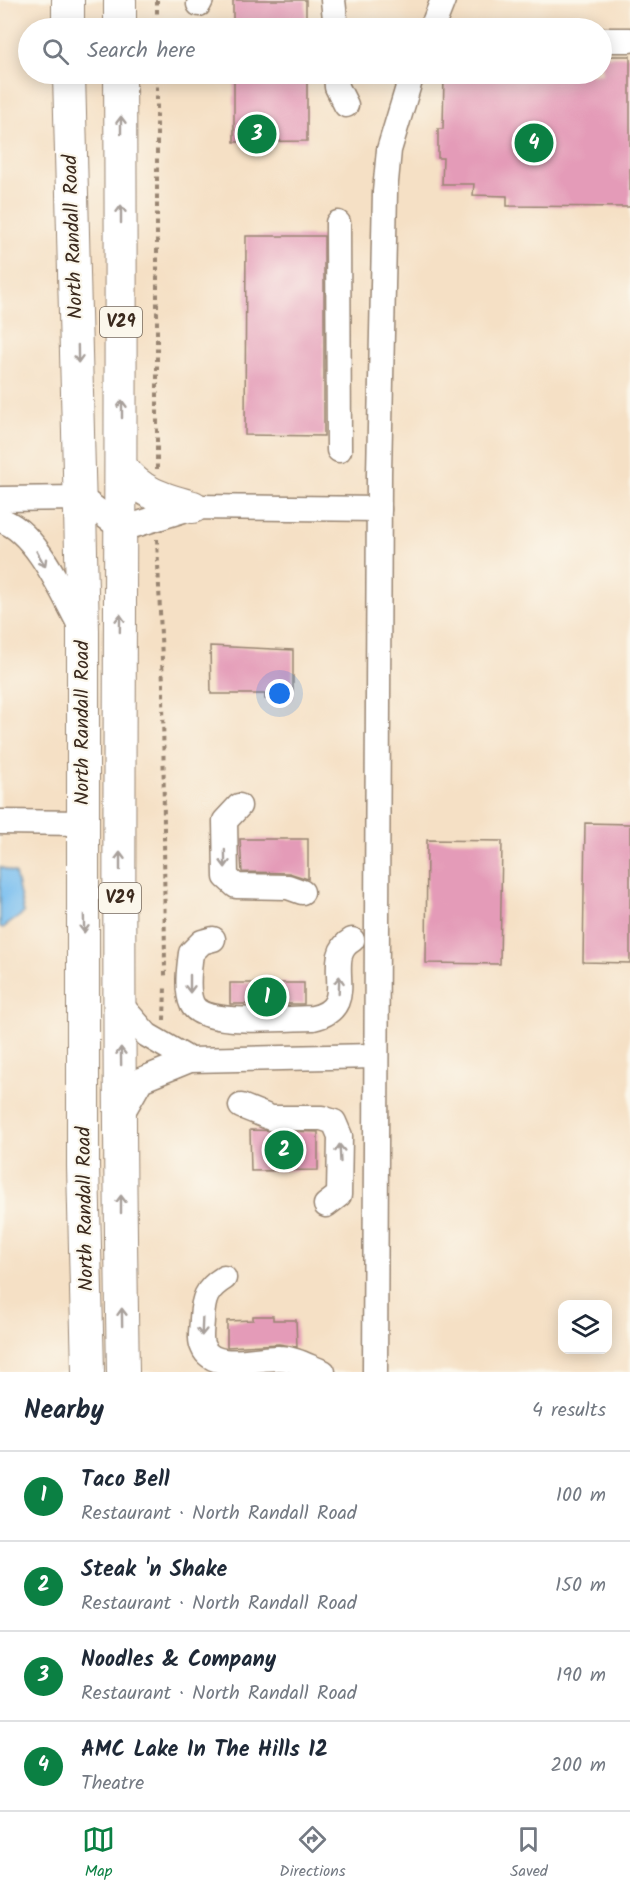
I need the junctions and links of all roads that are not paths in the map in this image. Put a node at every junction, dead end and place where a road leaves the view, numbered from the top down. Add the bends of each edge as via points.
1 (68, 0) edge
2 (120, 0) edge
3 (333, 0) edge
4 (443, 0) edge
5 (68, 18) edge
6 (120, 18) edge
7 (335, 18) edge
8 (436, 18) edge
9 (612, 40) edge
10 (630, 40) edge
11 (69, 84) edge
12 (120, 84) edge
13 (337, 84) edge
14 (409, 84) edge
15 (346, 105) dead end
16 (338, 223) dead end
17 (339, 450) dead end
18 (122, 468) junction
19 (81, 498) junction
20 (0, 500) edge
21 (158, 507) junction
22 (193, 507) joint
23 (379, 508) junction
24 (0, 520) edge
25 (122, 529) junction
26 (83, 631) junction
27 (239, 806) dead end
28 (0, 822) edge
29 (83, 823) junction
30 (302, 892) dead end
31 (213, 939) dead end
32 (352, 940) dead end
33 (120, 1004) junction
34 (375, 1056) junction
35 (190, 1060) junction
36 (241, 1106) dead end
37 (121, 1115) junction
38 (326, 1205) dead end
39 (224, 1278) dead end
40 (88, 1372) edge
41 (123, 1372) edge
42 (323, 1372) edge
43 (375, 1372) edge

1 - 5 main road
2 - 6 main road
3 - 7 lane
4 - 8 lane
9 - 10 lane
11 -> 19 main road, North Randall Road / V29
18 -> 12 main road, North Randall Road / V29
13 - 15 lane
14 - 23 lane via 389,150 386,192
16 - 17 lane
18 - 21 main road
18 - 25 main road, North Randall Road / V29
19 - 20 lane
19 - 25 lane
19 - 26 main road, North Randall Road / V29
21 - 22 main road
21 - 25 lane
22 - 23 lane
23 - 34 lane
24 -> 26 lane via 19,529 36,549
33 -> 25 main road, North Randall Road / V29
26 - 29 main road, North Randall Road / V29
27 -> 30 lane via 225,821 226,877 236,886
28 - 29 lane
29 -> 40 main road, North Randall Road / V29 via 83,1166
31 -> 32 lane via 202,942 191,953 190,992 197,1011 214,1018 313,1018 328,1014 339,992 339,952 342,945
33 - 35 lane via 147,1035
37 -> 33 main road, North Randall Road / V29
34 - 35 lane
34 - 43 lane
35 - 37 lane via 141,1080
38 -> 36 lane via 339,1195 340,1136 334,1122 322,1118 271,1118
41 -> 37 main road, North Randall Road / V29
39 -> 42 lane via 210,1287 203,1300 202,1347 210,1356 228,1362 289,1359

